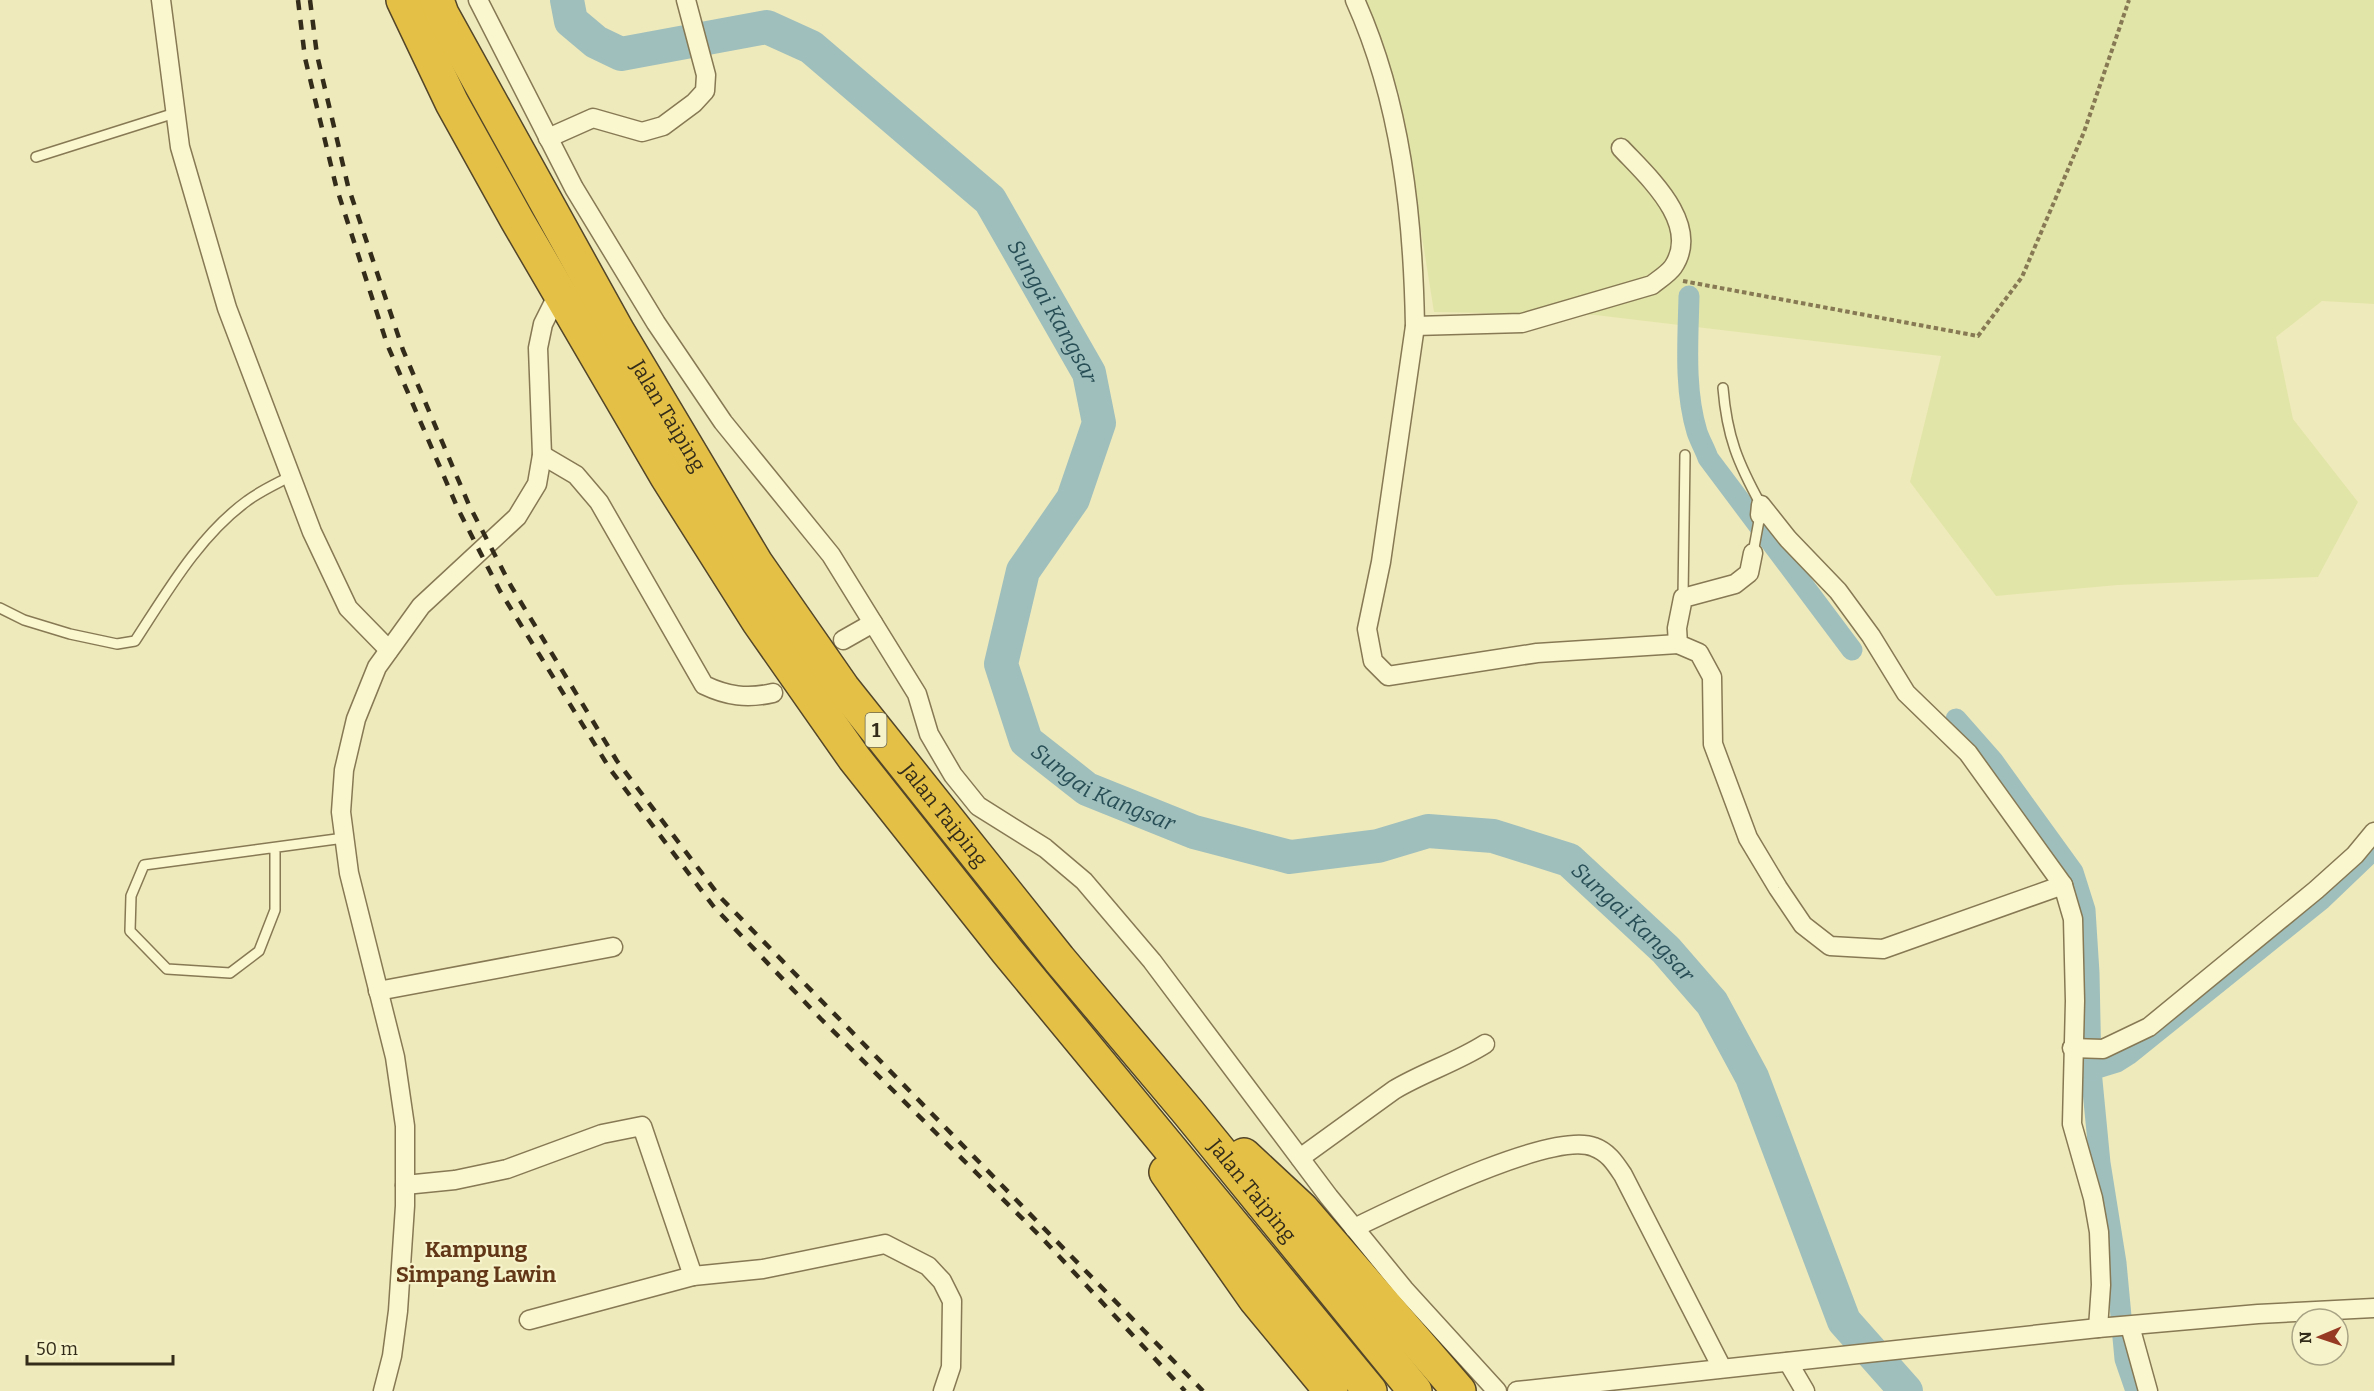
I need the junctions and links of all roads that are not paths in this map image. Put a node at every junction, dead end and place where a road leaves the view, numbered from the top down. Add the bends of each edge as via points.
1 (161, 0) edge
2 (403, 0) edge
3 (437, 0) edge
4 (478, 0) edge
5 (1355, 0) edge
6 (689, 9) edge
7 (176, 113) junction
8 (548, 138) junction
9 (1621, 148) dead end
10 (36, 157) dead end
11 (559, 292) junction
12 (1415, 326) junction
13 (1724, 387) dead end
14 (542, 455) junction
15 (1685, 455) dead end
16 (291, 476) junction
17 (1760, 510) junction
18 (1753, 553) joint
19 (1683, 598) junction
20 (0, 608) edge
21 (873, 623) junction
22 (843, 640) dead end
23 (1678, 644) junction
24 (389, 651) junction
25 (773, 693) dead end
26 (2374, 832) edge
27 (344, 838) junction
28 (275, 848) junction
29 (2063, 885) junction
30 (613, 947) dead end
31 (378, 991) junction
32 (1485, 1044) dead end
33 (2076, 1048) junction
34 (1123, 1090) junction
35 (1188, 1112) junction
36 (1300, 1158) junction
37 (405, 1185) junction
38 (1354, 1228) junction
39 (693, 1276) junction
40 (2374, 1308) edge
41 (529, 1320) dead end
42 (2130, 1326) junction
43 (2103, 1329) junction
44 (1796, 1362) junction
45 (1722, 1368) junction
46 (1457, 1389) edge
47 (383, 1391) edge
48 (943, 1391) edge
49 (1331, 1391) edge
50 (1370, 1391) edge
51 (1415, 1391) edge
52 (1497, 1391) edge
53 (1517, 1391) edge
54 (1805, 1391) edge
55 (2148, 1391) edge

1 - 7 street
2 - 11 highway, Jalan Taiping / 1 via 458,113
3 - 35 highway, Jalan Taiping / 1 via 617,330 756,563 843,688 1059,959
4 - 8 street
5 - 12 street via 1389,93 1403,161
6 - 8 street via 706,75 705,91 694,103 663,126 642,132 593,118
7 - 10 lane
7 - 16 street via 180,147 227,308
8 - 21 street via 656,323 723,422 831,555
9 - 12 street via 1665,195 1679,222 1680,247 1673,267 1652,285 1522,323
11 - 14 street via 543,324 538,348
11 - 34 highway, Jalan Taiping / 1 via 667,477 840,738 1000,942
12 - 23 street via 1381,562 1367,628 1373,662 1388,676 1537,654
13 - 17 lane via 1731,444
14 - 24 street via 537,484 517,517 422,606
14 - 25 street via 576,474 599,502 704,685 735,696 754,698
15 - 19 lane
16 - 20 lane via 248,499 223,520 174,580 135,641 117,644 70,634
16 - 24 street via 348,608
17 - 18 lane
17 - 29 street via 1838,591 1906,693 1968,753
18 - 19 street via 1749,573 1735,584
19 - 23 street
21 - 22 street
21 - 36 street via 916,694 928,734 971,798 1084,880 1152,962
23 - 29 street via 1699,653 1712,677 1713,744 1748,838 1803,925 1830,946 1883,949
24 - 27 street via 377,667 356,719 344,770 340,812
26 - 33 street via 2316,890 2149,1027 2103,1049
27 - 28 lane
27 - 31 street
28 - 28 lane via 144,865 131,897 130,931 167,969 230,973 259,951 275,910
29 - 33 street via 2073,919
30 - 31 street
31 - 37 street via 395,1057 405,1126
32 - 36 street via 1462,1059 1394,1090
33 - 43 street via 2072,1124 2099,1232
34 - 49 highway via 1179,1193 1255,1299
34 - 50 highway, Jalan Taiping / 1
35 - 46 highway via 1246,1157 1302,1209
35 - 51 highway, Jalan Taiping / 1
36 - 38 street
37 - 39 street via 507,1169 602,1134 642,1126
37 - 47 street via 398,1311
38 - 45 street via 1498,1164 1551,1149 1592,1146 1608,1154 1623,1175
38 - 52 street
39 - 41 street
39 - 48 street via 763,1269 885,1244 928,1266 942,1281 952,1301 951,1367
40 - 42 street
42 - 43 street
42 - 55 street
43 - 44 street
44 - 45 street
44 - 54 street
45 - 53 street

